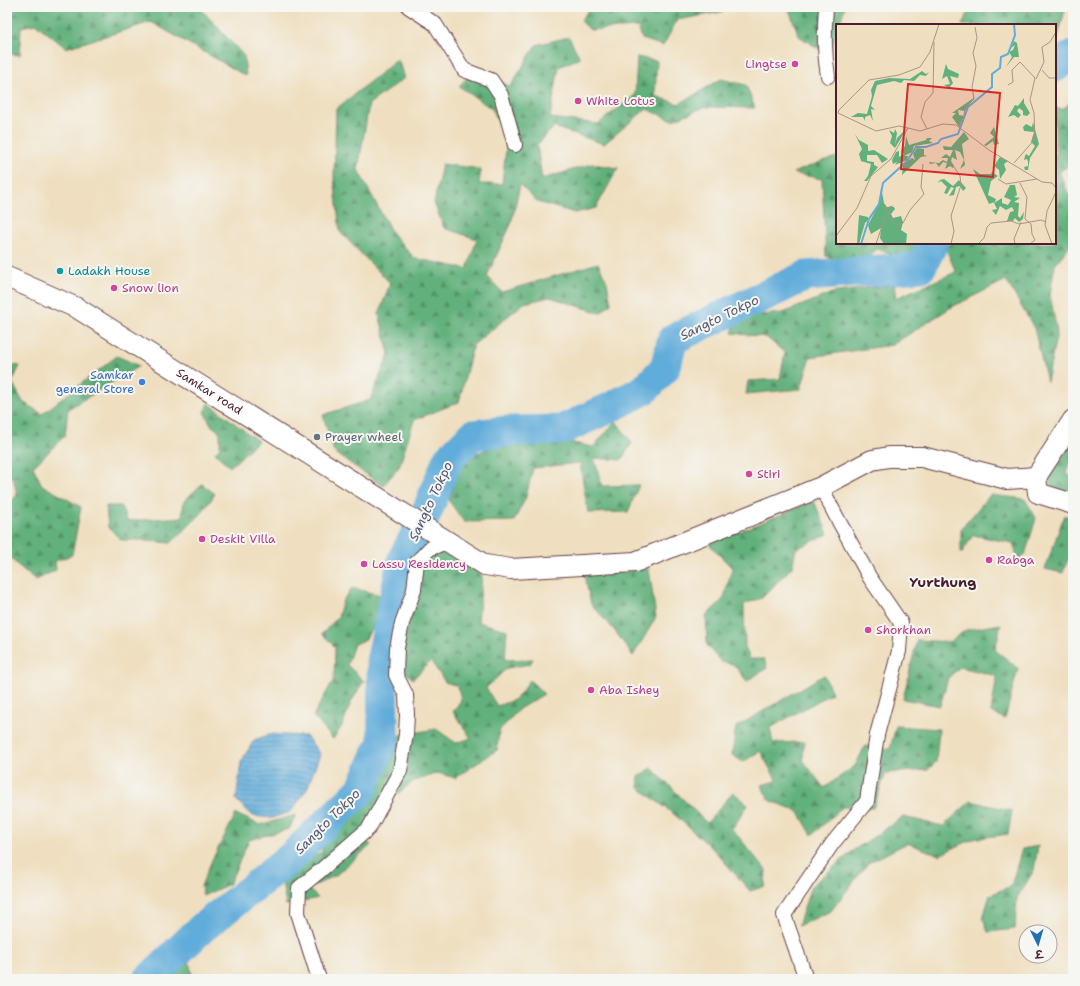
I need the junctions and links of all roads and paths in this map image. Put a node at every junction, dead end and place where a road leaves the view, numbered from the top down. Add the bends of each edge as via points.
1 (409, 7) edge
2 (826, 7) edge
3 (828, 76) dead end
4 (515, 145) dead end
5 (7, 277) edge
6 (1073, 420) edge
7 (1036, 477) junction
8 (821, 487) junction
9 (1073, 504) edge
10 (439, 537) junction
11 (320, 979) edge
12 (803, 979) edge

1 - 4 street via 435,24 464,70 491,80 501,95
2 - 3 street via 824,31
5 - 10 street, Samkar road via 77,308
6 - 7 street
7 - 8 street, Samkar road via 1007,479 922,457 889,457 872,460
7 - 9 street via 1038,493
8 - 10 street, Samkar road via 635,562 511,569 484,565
8 - 12 street via 870,578 901,623 899,651 877,735 867,801 832,844 784,915 804,973
10 - 11 street via 417,562 414,590 402,623 397,648 396,675 406,695 407,715 400,771 368,828 299,888 298,913

